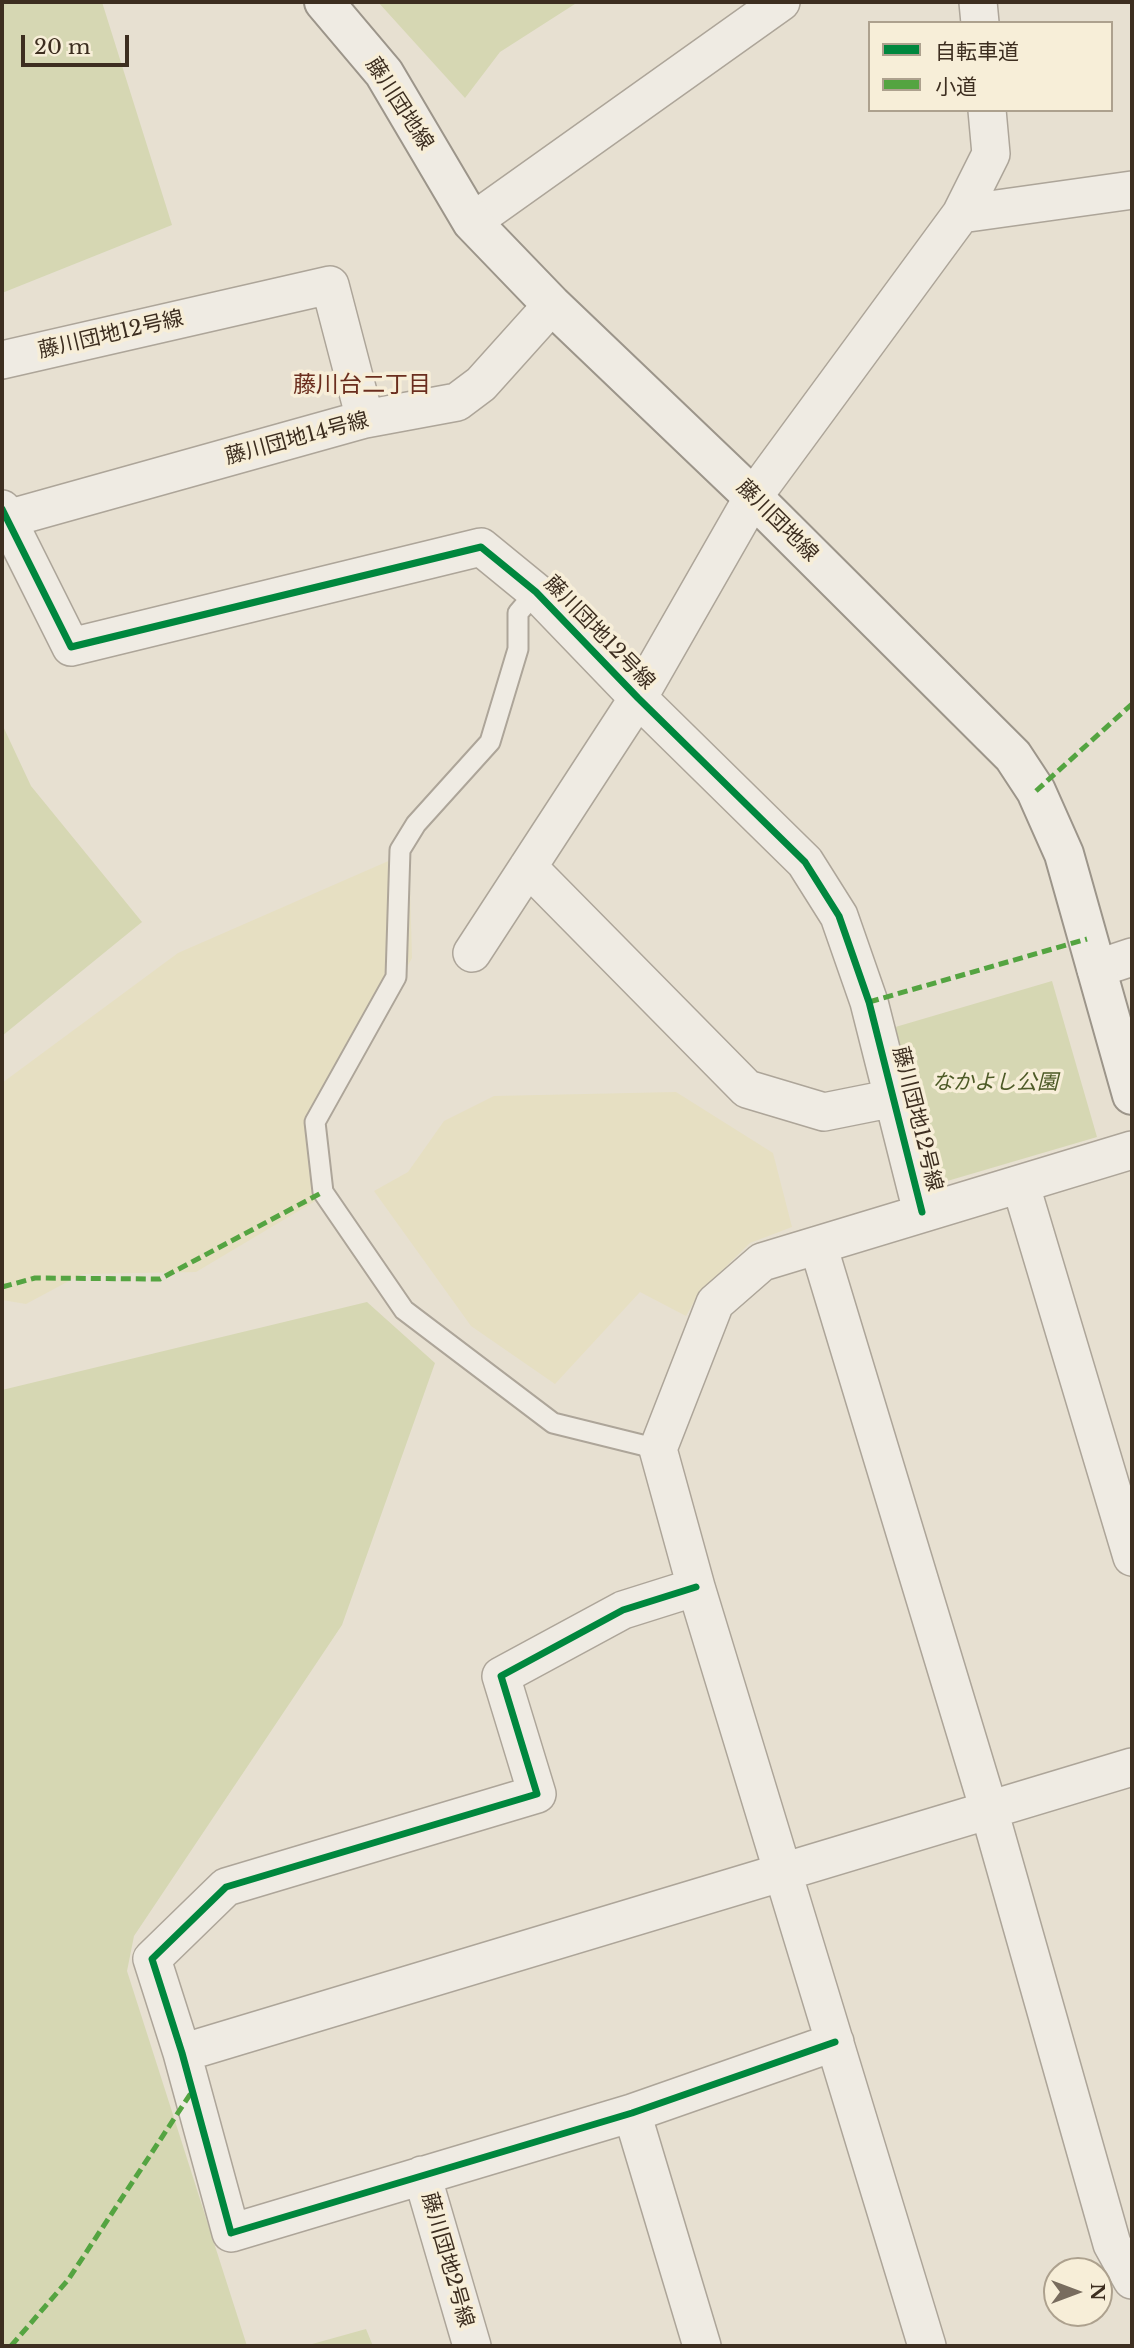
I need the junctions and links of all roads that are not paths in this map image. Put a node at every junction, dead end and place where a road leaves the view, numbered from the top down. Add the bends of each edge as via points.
1 (324, 2) edge
2 (781, 2) edge
3 (978, 2) edge
4 (980, 21) edge
5 (987, 112) edge
6 (1132, 190) edge
7 (961, 214) junction
8 (472, 222) junction
9 (552, 305) junction
10 (2, 360) edge
11 (365, 419) junction
12 (753, 496) junction
13 (4, 514) edge
14 (536, 592) junction
15 (638, 698) junction
16 (528, 867) junction
17 (472, 954) dead end
18 (1132, 957) edge
19 (1096, 969) junction
20 (1132, 1095) edge
21 (894, 1098) junction
22 (1132, 1150) edge
23 (1021, 1186) junction
24 (922, 1212) junction
25 (818, 1245) junction
26 (658, 1449) junction
27 (1132, 1556) edge
28 (696, 1587) junction
29 (1132, 1767) edge
30 (989, 1810) junction
31 (784, 1870) junction
32 (835, 2042) junction
33 (183, 2053) junction
34 (632, 2113) junction
35 (422, 2175) junction
36 (1132, 2280) edge
37 (472, 2346) edge
38 (702, 2346) edge
39 (927, 2346) edge

1 - 8 street, 藤川団地線 via 384,73
2 - 8 street
3 - 4 street
5 - 7 street via 991,154
6 - 7 street
7 - 12 street
8 - 9 street, 藤川団地線
9 - 11 street, 藤川団地14号線 via 481,384 457,402
9 - 12 street, 藤川団地線
10 - 11 street, 藤川団地12号線 via 330,285
11 - 13 street, 藤川団地14号線
12 - 15 street
12 - 19 street, 藤川団地線 via 1013,756 1036,791 1064,854
13 - 14 street, 藤川団地12号線 via 71,647 481,547
14 - 15 street, 藤川団地12号線
14 - 26 lane via 518,612 517,649 490,742 416,824 400,850 396,977 315,1122 323,1192 404,1310 553,1423
15 - 16 street
15 - 21 street, 藤川団地12号線 via 805,862 839,916 869,1002
16 - 17 street
16 - 21 street via 747,1089 824,1112
18 - 19 street
19 - 20 street, 藤川団地線
21 - 24 street, 藤川団地12号線
22 - 23 street
23 - 24 street
23 - 27 street
24 - 25 street
25 - 26 street via 762,1262 715,1303
25 - 30 street
26 - 28 street
28 - 31 street
28 - 33 street via 623,1610 501,1676 537,1794 226,1887 152,1959
29 - 30 street
30 - 31 street
30 - 36 street via 1112,2244
31 - 32 street
31 - 33 street
32 - 34 street
32 - 39 street
33 - 35 street via 231,2233
34 - 35 street
34 - 38 street
35 - 37 street, 藤川団地2号線

